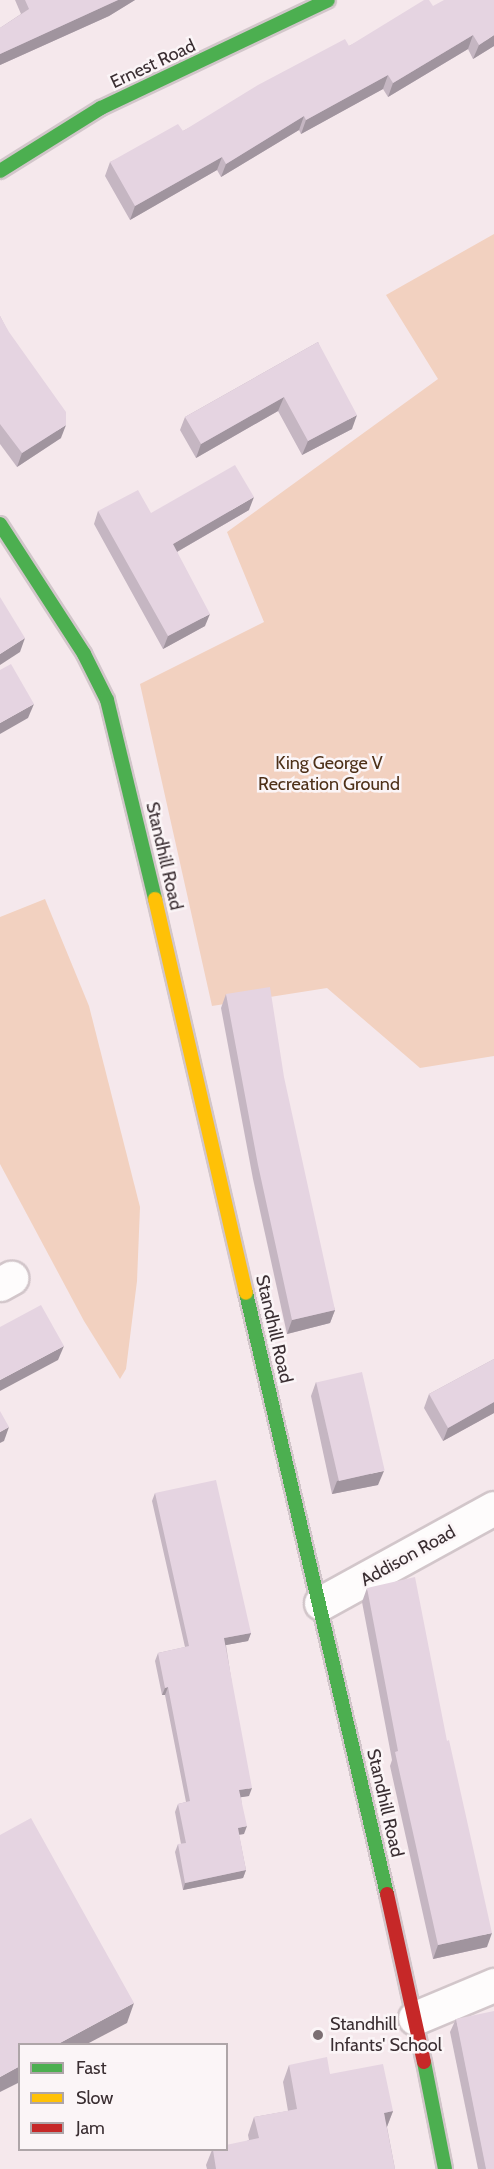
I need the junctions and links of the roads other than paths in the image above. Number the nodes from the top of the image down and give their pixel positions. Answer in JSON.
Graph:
{"nodes":[{"id":1,"x":320,"y":2,"type":"edge"},
{"id":2,"x":0,"y":171,"type":"edge"},
{"id":3,"x":0,"y":524,"type":"edge"},
{"id":4,"x":494,"y":1508,"type":"edge"},
{"id":5,"x":321,"y":1603,"type":"junction"},
{"id":6,"x":494,"y":1985,"type":"edge"},
{"id":7,"x":415,"y":2018,"type":"junction"},
{"id":8,"x":446,"y":2169,"type":"edge"}],
"edges":[{"from":1,"to":2,"type":"street","name":"Ernest Road"},
{"from":3,"to":5,"type":"street","name":"Standhill Road"},
{"from":4,"to":5,"type":"street","name":"Addison Road"},
{"from":5,"to":7,"type":"street","name":"Standhill Road"},
{"from":6,"to":7,"type":"street"},
{"from":7,"to":8,"type":"street","name":"Standhill Road"}]}
